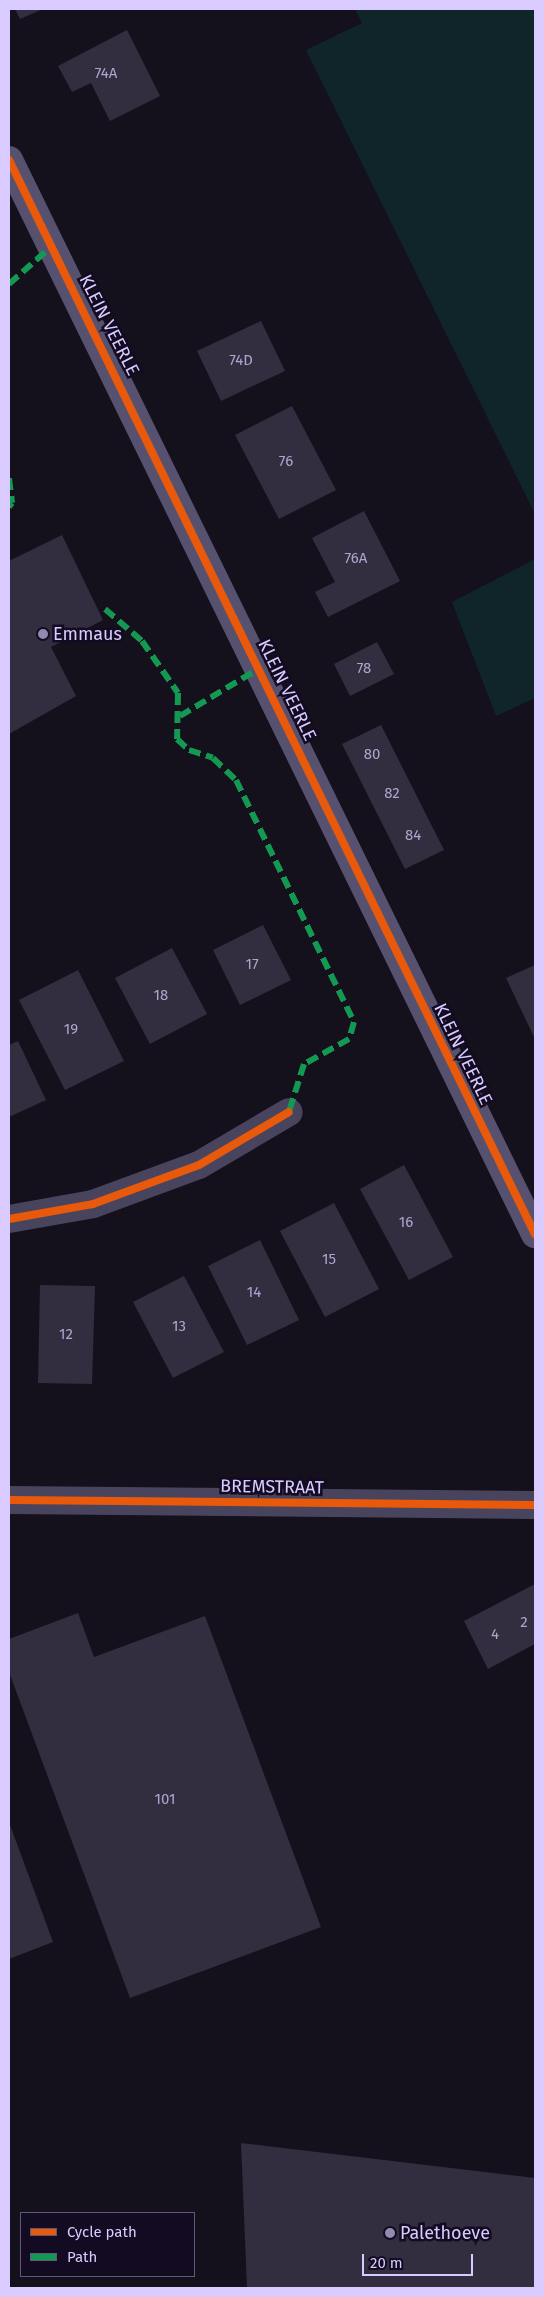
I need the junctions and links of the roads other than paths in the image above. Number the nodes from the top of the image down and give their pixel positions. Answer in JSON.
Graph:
{"nodes":[{"id":1,"x":9,"y":160,"type":"edge"},
{"id":2,"x":289,"y":1112,"type":"dead end"},
{"id":3,"x":9,"y":1219,"type":"edge"},
{"id":4,"x":535,"y":1234,"type":"edge"},
{"id":5,"x":9,"y":1500,"type":"edge"},
{"id":6,"x":535,"y":1504,"type":"edge"}],
"edges":[{"from":1,"to":4,"type":"main road","name":"KLEIN VEERLE"},
{"from":2,"to":3,"type":"street"},
{"from":5,"to":6,"type":"street","name":"BREMSTRAAT"}]}
